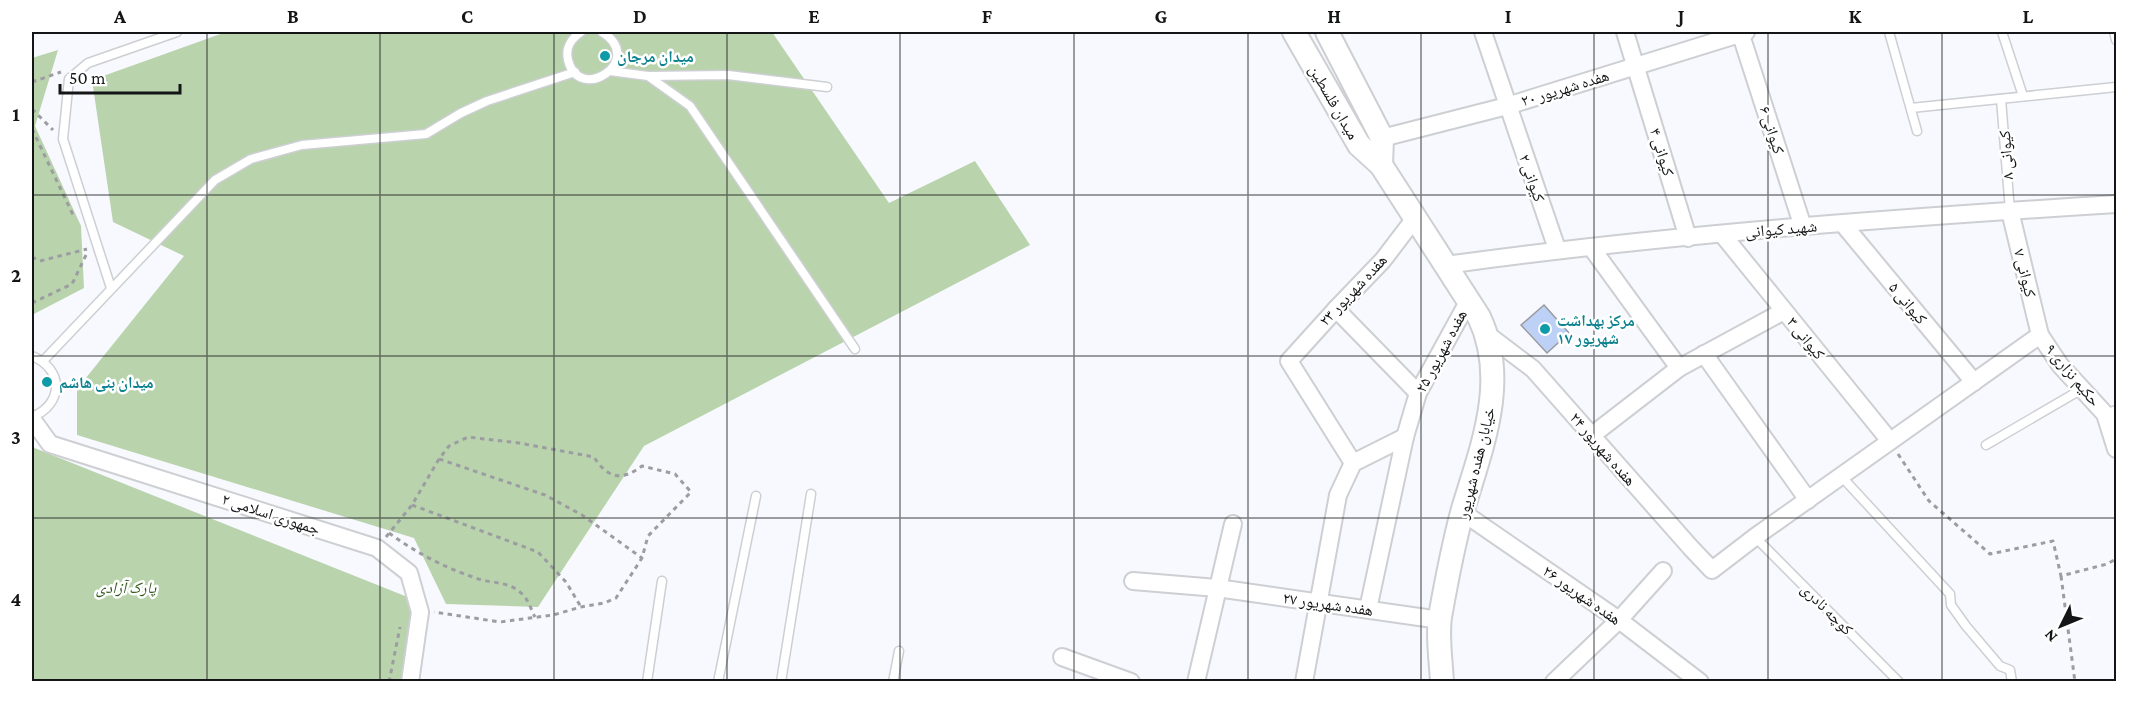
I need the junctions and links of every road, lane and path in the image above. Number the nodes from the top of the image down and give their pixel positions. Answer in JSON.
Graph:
{"nodes":[{"id":1,"x":177,"y":32,"type":"edge"},
{"id":2,"x":602,"y":32,"type":"edge"},
{"id":3,"x":1294,"y":32,"type":"edge"},
{"id":4,"x":1327,"y":32,"type":"edge"},
{"id":5,"x":1482,"y":32,"type":"edge"},
{"id":6,"x":1625,"y":32,"type":"edge"},
{"id":7,"x":1742,"y":32,"type":"edge"},
{"id":8,"x":1889,"y":32,"type":"edge"},
{"id":9,"x":2002,"y":32,"type":"edge"},
{"id":10,"x":2114,"y":32,"type":"edge"},
{"id":11,"x":576,"y":33,"type":"edge"},
{"id":12,"x":2116,"y":40,"type":"edge"},
{"id":13,"x":1636,"y":66,"type":"junction"},
{"id":14,"x":610,"y":71,"type":"junction"},
{"id":15,"x":575,"y":72,"type":"junction"},
{"id":16,"x":648,"y":76,"type":"junction"},
{"id":17,"x":827,"y":87,"type":"dead end"},
{"id":18,"x":2116,"y":87,"type":"edge"},
{"id":19,"x":2023,"y":96,"type":"junction"},
{"id":20,"x":2001,"y":99,"type":"junction"},
{"id":21,"x":1507,"y":106,"type":"junction"},
{"id":22,"x":1911,"y":108,"type":"junction"},
{"id":23,"x":32,"y":109,"type":"edge"},
{"id":24,"x":32,"y":129,"type":"edge"},
{"id":25,"x":1917,"y":131,"type":"dead end"},
{"id":26,"x":1382,"y":138,"type":"junction"},
{"id":27,"x":63,"y":139,"type":"junction"},
{"id":28,"x":1381,"y":165,"type":"junction"},
{"id":29,"x":2116,"y":204,"type":"edge"},
{"id":30,"x":2010,"y":211,"type":"junction"},
{"id":31,"x":1415,"y":218,"type":"junction"},
{"id":32,"x":75,"y":220,"type":"dead end"},
{"id":33,"x":1843,"y":224,"type":"junction"},
{"id":34,"x":1803,"y":227,"type":"junction"},
{"id":35,"x":1722,"y":234,"type":"junction"},
{"id":36,"x":1688,"y":238,"type":"junction"},
{"id":37,"x":84,"y":239,"type":"dead end"},
{"id":38,"x":1591,"y":247,"type":"junction"},
{"id":39,"x":89,"y":249,"type":"junction"},
{"id":40,"x":1557,"y":249,"type":"junction"},
{"id":41,"x":32,"y":258,"type":"edge"},
{"id":42,"x":1446,"y":265,"type":"junction"},
{"id":43,"x":111,"y":288,"type":"junction"},
{"id":44,"x":1469,"y":300,"type":"junction"},
{"id":45,"x":32,"y":303,"type":"edge"},
{"id":46,"x":1336,"y":309,"type":"junction"},
{"id":47,"x":1784,"y":311,"type":"junction"},
{"id":48,"x":1488,"y":335,"type":"junction"},
{"id":49,"x":2040,"y":335,"type":"junction"},
{"id":50,"x":855,"y":349,"type":"dead end"},
{"id":51,"x":1704,"y":354,"type":"junction"},
{"id":52,"x":32,"y":356,"type":"edge"},
{"id":53,"x":43,"y":361,"type":"junction"},
{"id":54,"x":1679,"y":368,"type":"junction"},
{"id":55,"x":1974,"y":382,"type":"junction"},
{"id":56,"x":2082,"y":389,"type":"junction"},
{"id":57,"x":1418,"y":393,"type":"junction"},
{"id":58,"x":2111,"y":412,"type":"edge"},
{"id":59,"x":32,"y":418,"type":"edge"},
{"id":60,"x":1591,"y":436,"type":"junction"},
{"id":61,"x":1405,"y":437,"type":"junction"},
{"id":62,"x":1890,"y":441,"type":"junction"},
{"id":63,"x":1986,"y":445,"type":"dead end"},
{"id":64,"x":2116,"y":449,"type":"edge"},
{"id":65,"x":439,"y":459,"type":"junction"},
{"id":66,"x":1353,"y":463,"type":"junction"},
{"id":67,"x":1841,"y":476,"type":"junction"},
{"id":68,"x":811,"y":494,"type":"dead end"},
{"id":69,"x":756,"y":495,"type":"dead end"},
{"id":70,"x":1808,"y":500,"type":"junction"},
{"id":71,"x":412,"y":505,"type":"junction"},
{"id":72,"x":1462,"y":512,"type":"junction"},
{"id":73,"x":1233,"y":525,"type":"dead end"},
{"id":74,"x":389,"y":533,"type":"junction"},
{"id":75,"x":1755,"y":537,"type":"junction"},
{"id":76,"x":377,"y":548,"type":"junction"},
{"id":77,"x":642,"y":558,"type":"junction"},
{"id":78,"x":2116,"y":560,"type":"edge"},
{"id":79,"x":1663,"y":571,"type":"dead end"},
{"id":80,"x":2061,"y":576,"type":"junction"},
{"id":81,"x":1133,"y":581,"type":"dead end"},
{"id":82,"x":662,"y":582,"type":"dead end"},
{"id":83,"x":1217,"y":588,"type":"junction"},
{"id":84,"x":1319,"y":602,"type":"junction"},
{"id":85,"x":581,"y":607,"type":"junction"},
{"id":86,"x":1368,"y":609,"type":"junction"},
{"id":87,"x":420,"y":612,"type":"junction"},
{"id":88,"x":536,"y":617,"type":"junction"},
{"id":89,"x":1440,"y":620,"type":"junction"},
{"id":90,"x":1619,"y":620,"type":"junction"},
{"id":91,"x":899,"y":651,"type":"dead end"},
{"id":92,"x":1062,"y":657,"type":"dead end"},
{"id":93,"x":410,"y":681,"type":"edge"},
{"id":94,"x":647,"y":681,"type":"edge"},
{"id":95,"x":718,"y":681,"type":"edge"},
{"id":96,"x":781,"y":681,"type":"edge"},
{"id":97,"x":893,"y":681,"type":"edge"},
{"id":98,"x":1131,"y":681,"type":"edge"},
{"id":99,"x":1196,"y":681,"type":"edge"},
{"id":100,"x":1304,"y":681,"type":"edge"},
{"id":101,"x":1442,"y":681,"type":"edge"},
{"id":102,"x":1554,"y":681,"type":"edge"},
{"id":103,"x":1700,"y":681,"type":"edge"},
{"id":104,"x":1899,"y":681,"type":"edge"},
{"id":105,"x":2012,"y":681,"type":"edge"},
{"id":106,"x":2075,"y":681,"type":"edge"}],
"edges":[{"from":1,"to":27,"type":"lane"},
{"from":2,"to":14,"type":"lane"},
{"from":3,"to":28,"type":"street","name":"میدان فلسطین"},
{"from":4,"to":26,"type":"street","name":"میدان فلسطین"},
{"from":5,"to":21,"type":"street","name":"کیوانی ۲"},
{"from":6,"to":13,"type":"street","name":"کیوانی ۴"},
{"from":7,"to":13,"type":"street","name":"هفده شهریور ۲۰"},
{"from":7,"to":34,"type":"street","name":"کیوانی ۶"},
{"from":8,"to":22,"type":"lane"},
{"from":9,"to":19,"type":"lane"},
{"from":10,"to":12,"type":"lane"},
{"from":11,"to":15,"type":"lane"},
{"from":13,"to":21,"type":"street","name":"هفده شهریور ۲۰"},
{"from":13,"to":36,"type":"street","name":"کیوانی ۴"},
{"from":14,"to":15,"type":"lane"},
{"from":14,"to":16,"type":"lane"},
{"from":15,"to":43,"type":"lane"},
{"from":16,"to":17,"type":"lane"},
{"from":16,"to":50,"type":"lane"},
{"from":18,"to":19,"type":"lane"},
{"from":19,"to":20,"type":"lane"},
{"from":20,"to":22,"type":"lane"},
{"from":20,"to":30,"type":"lane","name":"کیوانی ۸"},
{"from":21,"to":26,"type":"street","name":"هفده شهریور ۲۰"},
{"from":21,"to":40,"type":"street","name":"کیوانی ۲"},
{"from":22,"to":25,"type":"lane"},
{"from":23,"to":27,"type":"path"},
{"from":24,"to":32,"type":"path"},
{"from":26,"to":28,"type":"street","name":"میدان فلسطین"},
{"from":27,"to":43,"type":"lane"},
{"from":28,"to":31,"type":"street","name":"خیابان هفده شهریور"},
{"from":29,"to":30,"type":"street","name":"شهید کیوانی"},
{"from":30,"to":33,"type":"street","name":"شهید کیوانی"},
{"from":30,"to":49,"type":"street","name":"کیوانی ۷"},
{"from":31,"to":42,"type":"street","name":"خیابان هفده شهریور"},
{"from":31,"to":46,"type":"street","name":"هفده شهریور ۲۳"},
{"from":33,"to":34,"type":"street","name":"شهید کیوانی"},
{"from":33,"to":55,"type":"street","name":"کیوانی ۵"},
{"from":34,"to":35,"type":"street","name":"شهید کیوانی"},
{"from":35,"to":36,"type":"street","name":"شهید کیوانی"},
{"from":35,"to":47,"type":"street","name":"کیوانی ۳"},
{"from":36,"to":38,"type":"street","name":"شهید کیوانی"},
{"from":37,"to":39,"type":"path"},
{"from":38,"to":40,"type":"street","name":"شهید کیوانی"},
{"from":38,"to":54,"type":"street"},
{"from":39,"to":41,"type":"path"},
{"from":39,"to":45,"type":"path"},
{"from":40,"to":42,"type":"street","name":"شهید کیوانی"},
{"from":42,"to":44,"type":"street","name":"خیابان هفده شهریور"},
{"from":43,"to":53,"type":"lane"},
{"from":44,"to":48,"type":"street","name":"خیابان هفده شهریور"},
{"from":44,"to":57,"type":"street","name":"هفده شهریور ۲۵"},
{"from":46,"to":57,"type":"street"},
{"from":46,"to":66,"type":"street","name":"هفده شهریور ۲۳"},
{"from":47,"to":51,"type":"street"},
{"from":47,"to":62,"type":"street","name":"کیوانی ۳"},
{"from":48,"to":60,"type":"street","name":"هفده شهریور ۲۴"},
{"from":48,"to":72,"type":"street","name":"خیابان هفده شهریور"},
{"from":49,"to":55,"type":"street"},
{"from":49,"to":56,"type":"street","name":"حکیم نزاری ۹"},
{"from":51,"to":54,"type":"street"},
{"from":51,"to":70,"type":"street"},
{"from":52,"to":53,"type":"lane"},
{"from":53,"to":59,"type":"lane"},
{"from":54,"to":60,"type":"street"},
{"from":55,"to":62,"type":"street"},
{"from":56,"to":58,"type":"street","name":"حکیم نزاری ۹"},
{"from":56,"to":63,"type":"lane"},
{"from":57,"to":61,"type":"street","name":"هفده شهریور ۲۵"},
{"from":58,"to":64,"type":"street","name":"حکیم نزاری ۹"},
{"from":59,"to":76,"type":"street","name":"جمهوری اسلامی ۲"},
{"from":60,"to":75,"type":"street","name":"هفده شهریور ۲۴"},
{"from":61,"to":66,"type":"street"},
{"from":61,"to":86,"type":"street","name":"هفده شهریور ۲۵"},
{"from":62,"to":67,"type":"street"},
{"from":62,"to":80,"type":"path"},
{"from":65,"to":71,"type":"path"},
{"from":65,"to":77,"type":"path"},
{"from":65,"to":77,"type":"path"},
{"from":66,"to":84,"type":"street"},
{"from":67,"to":70,"type":"street"},
{"from":67,"to":105,"type":"lane"},
{"from":68,"to":96,"type":"lane"},
{"from":69,"to":95,"type":"lane"},
{"from":70,"to":75,"type":"street"},
{"from":71,"to":74,"type":"path"},
{"from":71,"to":85,"type":"path"},
{"from":72,"to":89,"type":"street","name":"خیابان هفده شهریور"},
{"from":72,"to":90,"type":"street","name":"هفده شهریور ۲۶"},
{"from":73,"to":83,"type":"street"},
{"from":74,"to":76,"type":"path"},
{"from":74,"to":88,"type":"path"},
{"from":75,"to":104,"type":"lane","name":"کوچه نادری"},
{"from":76,"to":87,"type":"street","name":"جمهوری اسلامی ۲"},
{"from":77,"to":85,"type":"path"},
{"from":78,"to":80,"type":"path"},
{"from":79,"to":90,"type":"street"},
{"from":80,"to":106,"type":"path"},
{"from":81,"to":83,"type":"street","name":"هفده شهریور ۲۷"},
{"from":82,"to":94,"type":"lane"},
{"from":83,"to":84,"type":"street","name":"هفده شهریور ۲۷"},
{"from":83,"to":99,"type":"street"},
{"from":84,"to":86,"type":"street","name":"هفده شهریور ۲۷"},
{"from":84,"to":100,"type":"street"},
{"from":85,"to":88,"type":"path"},
{"from":86,"to":89,"type":"street","name":"هفده شهریور ۲۷"},
{"from":87,"to":88,"type":"path"},
{"from":87,"to":93,"type":"street","name":"جمهوری اسلامی ۲"},
{"from":89,"to":101,"type":"street","name":"خیابان هفده شهریور"},
{"from":90,"to":102,"type":"street"},
{"from":90,"to":103,"type":"street","name":"هفده شهریور ۲۶"},
{"from":91,"to":97,"type":"lane"},
{"from":92,"to":98,"type":"street"}]}
